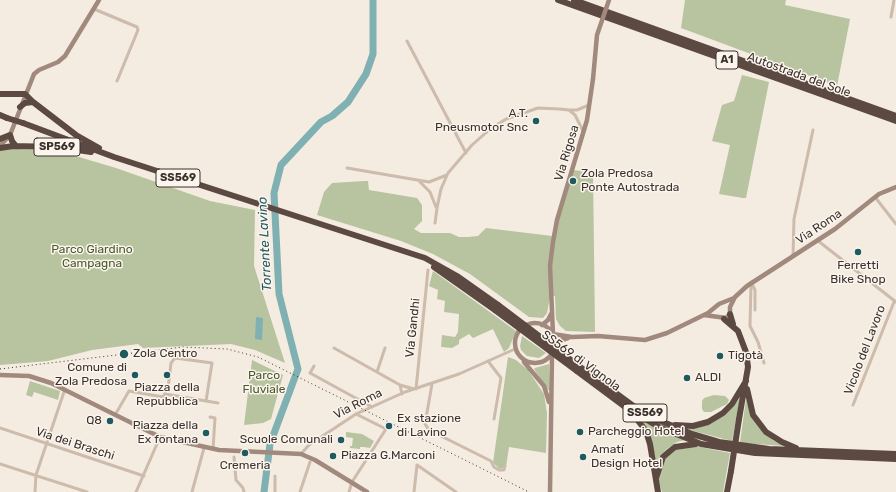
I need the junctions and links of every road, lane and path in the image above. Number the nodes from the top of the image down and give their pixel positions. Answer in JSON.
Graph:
{"nodes":[{"id":1,"x":99,"y":0,"type":"edge"},
{"id":2,"x":558,"y":0,"type":"edge"},
{"id":3,"x":574,"y":0,"type":"edge"},
{"id":4,"x":609,"y":0,"type":"edge"},
{"id":5,"x":894,"y":0,"type":"edge"},
{"id":6,"x":94,"y":9,"type":"junction"},
{"id":7,"x":894,"y":11,"type":"edge"},
{"id":8,"x":891,"y":17,"type":"dead end"},
{"id":9,"x":406,"y":41,"type":"dead end"},
{"id":10,"x":117,"y":81,"type":"dead end"},
{"id":11,"x":0,"y":94,"type":"edge"},
{"id":12,"x":25,"y":94,"type":"junction"},
{"id":13,"x":14,"y":95,"type":"junction"},
{"id":14,"x":33,"y":102,"type":"junction"},
{"id":15,"x":591,"y":104,"type":"junction"},
{"id":16,"x":20,"y":107,"type":"junction"},
{"id":17,"x":569,"y":110,"type":"junction"},
{"id":18,"x":0,"y":115,"type":"edge"},
{"id":19,"x":896,"y":116,"type":"edge"},
{"id":20,"x":896,"y":121,"type":"edge"},
{"id":21,"x":813,"y":130,"type":"dead end"},
{"id":22,"x":584,"y":133,"type":"junction"},
{"id":23,"x":10,"y":135,"type":"junction"},
{"id":24,"x":0,"y":139,"type":"edge"},
{"id":25,"x":16,"y":146,"type":"junction"},
{"id":26,"x":0,"y":147,"type":"edge"},
{"id":27,"x":466,"y":153,"type":"junction"},
{"id":28,"x":114,"y":157,"type":"junction"},
{"id":29,"x":346,"y":168,"type":"dead end"},
{"id":30,"x":448,"y":173,"type":"junction"},
{"id":31,"x":418,"y":181,"type":"junction"},
{"id":32,"x":896,"y":187,"type":"edge"},
{"id":33,"x":875,"y":197,"type":"junction"},
{"id":34,"x":437,"y":208,"type":"junction"},
{"id":35,"x":436,"y":223,"type":"dead end"},
{"id":36,"x":896,"y":224,"type":"edge"},
{"id":37,"x":817,"y":240,"type":"junction"},
{"id":38,"x":793,"y":256,"type":"junction"},
{"id":39,"x":428,"y":270,"type":"dead end"},
{"id":40,"x":752,"y":282,"type":"junction"},
{"id":41,"x":735,"y":297,"type":"junction"},
{"id":42,"x":895,"y":302,"type":"edge"},
{"id":43,"x":724,"y":303,"type":"junction"},
{"id":44,"x":716,"y":307,"type":"junction"},
{"id":45,"x":730,"y":307,"type":"junction"},
{"id":46,"x":755,"y":310,"type":"dead end"},
{"id":47,"x":552,"y":312,"type":"junction"},
{"id":48,"x":730,"y":314,"type":"junction"},
{"id":49,"x":704,"y":315,"type":"junction"},
{"id":50,"x":717,"y":316,"type":"junction"},
{"id":51,"x":724,"y":319,"type":"junction"},
{"id":52,"x":542,"y":325,"type":"junction"},
{"id":53,"x":735,"y":328,"type":"junction"},
{"id":54,"x":553,"y":334,"type":"junction"},
{"id":55,"x":572,"y":337,"type":"junction"},
{"id":56,"x":555,"y":345,"type":"junction"},
{"id":57,"x":334,"y":348,"type":"dead end"},
{"id":58,"x":385,"y":348,"type":"dead end"},
{"id":59,"x":515,"y":349,"type":"junction"},
{"id":60,"x":552,"y":354,"type":"junction"},
{"id":61,"x":522,"y":359,"type":"junction"},
{"id":62,"x":488,"y":361,"type":"junction"},
{"id":63,"x":764,"y":363,"type":"dead end"},
{"id":64,"x":314,"y":366,"type":"dead end"},
{"id":65,"x":579,"y":369,"type":"junction"},
{"id":66,"x":377,"y":372,"type":"junction"},
{"id":67,"x":0,"y":375,"type":"edge"},
{"id":68,"x":746,"y":381,"type":"junction"},
{"id":69,"x":432,"y":384,"type":"junction"},
{"id":70,"x":400,"y":385,"type":"junction"},
{"id":71,"x":65,"y":389,"type":"junction"},
{"id":72,"x":415,"y":389,"type":"junction"},
{"id":73,"x":165,"y":394,"type":"junction"},
{"id":74,"x":402,"y":394,"type":"junction"},
{"id":75,"x":206,"y":401,"type":"junction"},
{"id":76,"x":218,"y":402,"type":"dead end"},
{"id":77,"x":853,"y":405,"type":"dead end"},
{"id":78,"x":372,"y":407,"type":"junction"},
{"id":79,"x":628,"y":409,"type":"junction"},
{"id":80,"x":364,"y":411,"type":"junction"},
{"id":81,"x":356,"y":414,"type":"junction"},
{"id":82,"x":552,"y":414,"type":"junction"},
{"id":83,"x":115,"y":415,"type":"junction"},
{"id":84,"x":210,"y":418,"type":"dead end"},
{"id":85,"x":366,"y":418,"type":"junction"},
{"id":86,"x":656,"y":419,"type":"junction"},
{"id":87,"x":494,"y":420,"type":"dead end"},
{"id":88,"x":0,"y":428,"type":"edge"},
{"id":89,"x":160,"y":437,"type":"junction"},
{"id":90,"x":46,"y":444,"type":"junction"},
{"id":91,"x":700,"y":444,"type":"junction"},
{"id":92,"x":204,"y":448,"type":"junction"},
{"id":93,"x":213,"y":449,"type":"junction"},
{"id":94,"x":804,"y":450,"type":"junction"},
{"id":95,"x":301,"y":454,"type":"junction"},
{"id":96,"x":896,"y":454,"type":"edge"},
{"id":97,"x":234,"y":457,"type":"dead end"},
{"id":98,"x":896,"y":459,"type":"edge"},
{"id":99,"x":310,"y":462,"type":"dead end"},
{"id":100,"x":0,"y":464,"type":"edge"},
{"id":101,"x":505,"y":466,"type":"dead end"},
{"id":102,"x":36,"y":475,"type":"junction"},
{"id":103,"x":144,"y":476,"type":"junction"},
{"id":104,"x":275,"y":476,"type":"dead end"},
{"id":105,"x":352,"y":482,"type":"junction"},
{"id":106,"x":656,"y":482,"type":"junction"},
{"id":107,"x":35,"y":492,"type":"edge"},
{"id":108,"x":87,"y":492,"type":"edge"},
{"id":109,"x":136,"y":492,"type":"edge"},
{"id":110,"x":192,"y":492,"type":"edge"},
{"id":111,"x":244,"y":492,"type":"edge"},
{"id":112,"x":275,"y":492,"type":"edge"},
{"id":113,"x":300,"y":492,"type":"edge"},
{"id":114,"x":349,"y":492,"type":"edge"},
{"id":115,"x":367,"y":492,"type":"edge"},
{"id":116,"x":414,"y":492,"type":"edge"},
{"id":117,"x":456,"y":492,"type":"edge"},
{"id":118,"x":550,"y":492,"type":"edge"},
{"id":119,"x":658,"y":492,"type":"edge"},
{"id":120,"x":727,"y":492,"type":"edge"}],
"edges":[{"from":1,"to":6,"type":"main road"},
{"from":2,"to":20,"type":"highway","name":"Autostrada del Sole","number":"A1"},
{"from":3,"to":19,"type":"highway","name":"Autostrada del Sole","number":"A1"},
{"from":4,"to":15,"type":"main road","name":"Via Rigosa","bridge":true},
{"from":5,"to":7,"type":"street"},
{"from":6,"to":10,"type":"street"},
{"from":6,"to":12,"type":"main road"},
{"from":7,"to":8,"type":"street"},
{"from":9,"to":27,"type":"street"},
{"from":11,"to":13,"type":"highway"},
{"from":12,"to":13,"type":"highway"},
{"from":12,"to":14,"type":"highway","number":"SP569"},
{"from":12,"to":16,"type":"main road"},
{"from":13,"to":16,"type":"highway"},
{"from":14,"to":16,"type":"highway"},
{"from":14,"to":28,"type":"highway","number":"SP569"},
{"from":15,"to":17,"type":"street"},
{"from":15,"to":22,"type":"main road","name":"Via Rigosa"},
{"from":16,"to":23,"type":"main road"},
{"from":17,"to":22,"type":"street"},
{"from":17,"to":27,"type":"street"},
{"from":18,"to":28,"type":"highway","name":"SS569 di Vignola","number":"SS569","bridge":true},
{"from":21,"to":38,"type":"street"},
{"from":22,"to":47,"type":"main road","name":"Via Rigosa"},
{"from":23,"to":24,"type":"highway"},
{"from":23,"to":25,"type":"highway","number":"SP569"},
{"from":23,"to":26,"type":"main road"},
{"from":25,"to":26,"type":"highway","number":"SP569"},
{"from":25,"to":28,"type":"highway","number":"SP569"},
{"from":27,"to":30,"type":"street"},
{"from":28,"to":65,"type":"highway","name":"SS569 di Vignola","number":"SS569","bridge":true},
{"from":29,"to":31,"type":"street"},
{"from":30,"to":31,"type":"street"},
{"from":30,"to":34,"type":"street"},
{"from":31,"to":34,"type":"street"},
{"from":32,"to":33,"type":"main road","name":"Via Roma"},
{"from":33,"to":36,"type":"street"},
{"from":33,"to":37,"type":"main road","name":"Via Roma"},
{"from":34,"to":35,"type":"street"},
{"from":37,"to":38,"type":"main road","name":"Via Roma"},
{"from":37,"to":42,"type":"street"},
{"from":38,"to":40,"type":"main road","name":"Via Roma"},
{"from":39,"to":72,"type":"street","name":"Via Gandhi"},
{"from":40,"to":41,"type":"main road","name":"Via Roma"},
{"from":40,"to":46,"type":"street"},
{"from":40,"to":63,"type":"street"},
{"from":41,"to":43,"type":"main road","name":"Via Roma"},
{"from":41,"to":45,"type":"main road","name":"Via Roma"},
{"from":42,"to":77,"type":"street","name":"Vicolo del Lavoro"},
{"from":43,"to":44,"type":"main road","name":"Via Roma"},
{"from":43,"to":45,"type":"main road"},
{"from":44,"to":49,"type":"main road","name":"Via Roma"},
{"from":44,"to":50,"type":"main road"},
{"from":45,"to":48,"type":"main road","name":"Via Roma"},
{"from":47,"to":52,"type":"main road"},
{"from":47,"to":54,"type":"main road","name":"Via Rigosa"},
{"from":48,"to":51,"type":"main road"},
{"from":48,"to":53,"type":"highway"},
{"from":49,"to":50,"type":"main road"},
{"from":49,"to":55,"type":"main road","name":"Via Roma"},
{"from":50,"to":51,"type":"main road"},
{"from":51,"to":53,"type":"highway"},
{"from":52,"to":54,"type":"main road"},
{"from":52,"to":59,"type":"main road"},
{"from":53,"to":68,"type":"highway"},
{"from":54,"to":55,"type":"main road","name":"Via Roma"},
{"from":54,"to":56,"type":"main road"},
{"from":55,"to":56,"type":"main road","name":"Via Roma"},
{"from":56,"to":60,"type":"main road"},
{"from":57,"to":66,"type":"street"},
{"from":58,"to":66,"type":"street"},
{"from":59,"to":61,"type":"main road"},
{"from":59,"to":62,"type":"street","name":"Via Roma"},
{"from":60,"to":61,"type":"main road"},
{"from":60,"to":82,"type":"main road"},
{"from":61,"to":82,"type":"main road"},
{"from":62,"to":69,"type":"street","name":"Via Roma"},
{"from":62,"to":87,"type":"street"},
{"from":64,"to":78,"type":"street"},
{"from":65,"to":79,"type":"highway","name":"SS569 di Vignola","number":"SS569"},
{"from":65,"to":86,"type":"highway","name":"SS569 di Vignola","number":"SS569"},
{"from":66,"to":70,"type":"street"},
{"from":67,"to":71,"type":"main road"},
{"from":68,"to":86,"type":"highway"},
{"from":68,"to":94,"type":"highway"},
{"from":68,"to":120,"type":"highway","bridge":true},
{"from":69,"to":72,"type":"street","name":"Via Roma"},
{"from":69,"to":101,"type":"street"},
{"from":70,"to":72,"type":"street"},
{"from":70,"to":74,"type":"street"},
{"from":71,"to":83,"type":"main road"},
{"from":71,"to":90,"type":"street"},
{"from":72,"to":74,"type":"street","name":"Via Roma"},
{"from":73,"to":75,"type":"street"},
{"from":73,"to":75,"type":"street"},
{"from":73,"to":83,"type":"street"},
{"from":74,"to":78,"type":"street","name":"Via Roma"},
{"from":75,"to":76,"type":"street"},
{"from":78,"to":80,"type":"street","name":"Via Roma"},
{"from":79,"to":91,"type":"highway","name":"SS569 di Vignola","number":"SS569"},
{"from":79,"to":106,"type":"highway"},
{"from":80,"to":81,"type":"street","name":"Via Roma"},
{"from":80,"to":85,"type":"street"},
{"from":81,"to":85,"type":"street"},
{"from":81,"to":95,"type":"street","name":"Via Roma"},
{"from":82,"to":118,"type":"main road"},
{"from":83,"to":89,"type":"main road"},
{"from":84,"to":93,"type":"street"},
{"from":85,"to":105,"type":"street"},
{"from":86,"to":94,"type":"highway","name":"SS569 di Vignola","number":"SS569"},
{"from":88,"to":90,"type":"street","name":"Via dei Braschi"},
{"from":89,"to":92,"type":"main road"},
{"from":89,"to":103,"type":"street"},
{"from":90,"to":102,"type":"street"},
{"from":90,"to":103,"type":"street","name":"Via dei Braschi"},
{"from":91,"to":98,"type":"highway","name":"SS569 di Vignola","number":"SS569"},
{"from":91,"to":106,"type":"highway"},
{"from":92,"to":93,"type":"main road"},
{"from":92,"to":110,"type":"street"},
{"from":93,"to":95,"type":"main road"},
{"from":94,"to":96,"type":"highway","name":"SS569 di Vignola","number":"SS569"},
{"from":95,"to":105,"type":"main road"},
{"from":97,"to":111,"type":"street"},
{"from":99,"to":113,"type":"street"},
{"from":100,"to":102,"type":"street"},
{"from":102,"to":107,"type":"street"},
{"from":102,"to":108,"type":"street"},
{"from":103,"to":109,"type":"street"},
{"from":104,"to":112,"type":"street"},
{"from":105,"to":114,"type":"street"},
{"from":105,"to":115,"type":"main road"},
{"from":106,"to":119,"type":"highway"},
{"from":116,"to":117,"type":"street"}]}
